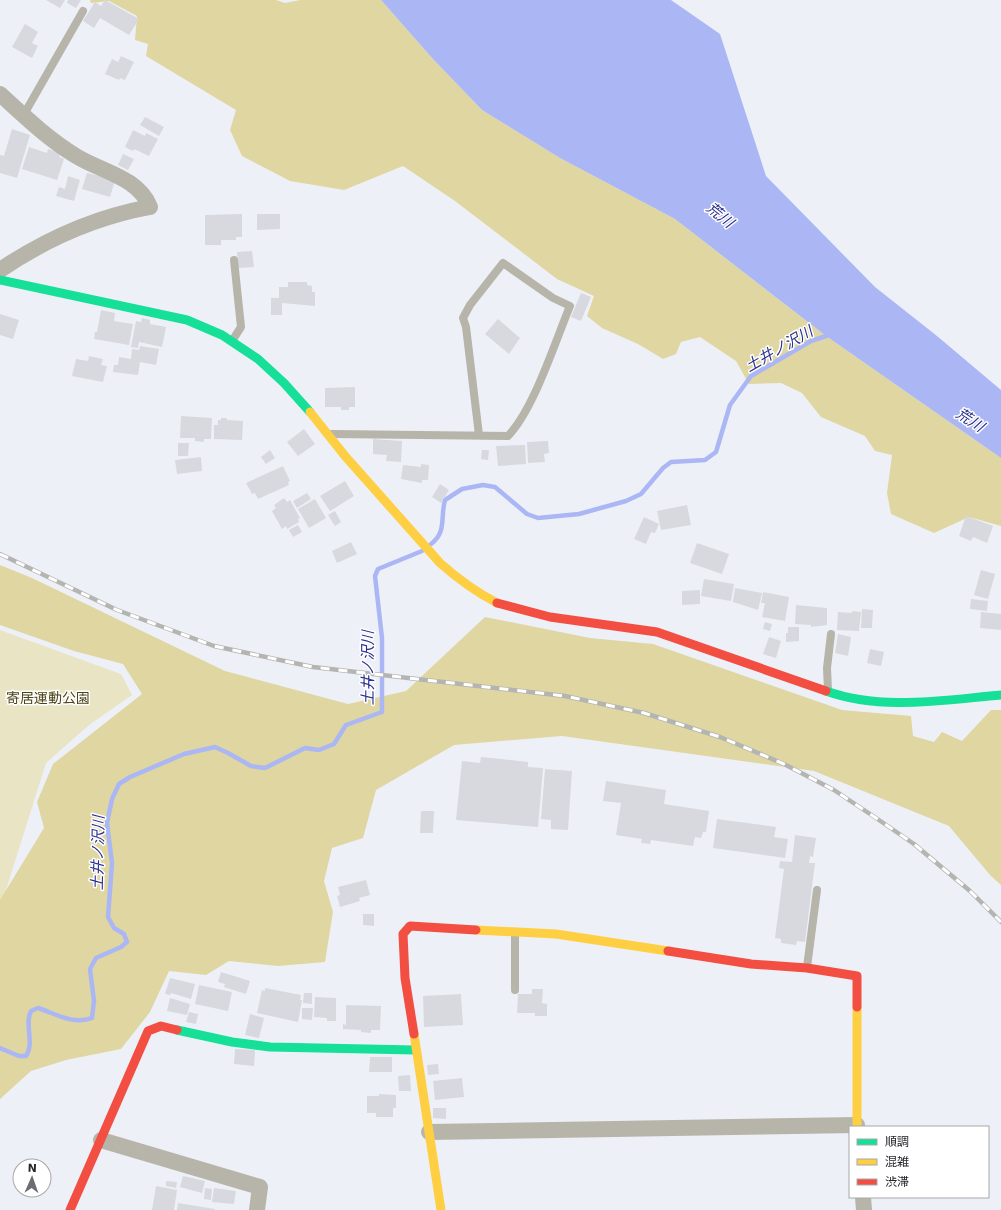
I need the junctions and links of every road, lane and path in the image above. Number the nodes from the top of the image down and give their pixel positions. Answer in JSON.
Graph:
{"nodes":[{"id":1,"x":83,"y":11,"type":"dead end"},
{"id":2,"x":0,"y":94,"type":"edge"},
{"id":3,"x":24,"y":116,"type":"junction"},
{"id":4,"x":234,"y":260,"type":"dead end"},
{"id":5,"x":0,"y":270,"type":"edge"},
{"id":6,"x":0,"y":280,"type":"edge"},
{"id":7,"x":232,"y":342,"type":"junction"},
{"id":8,"x":329,"y":434,"type":"junction"},
{"id":9,"x":479,"y":435,"type":"junction"},
{"id":10,"x":831,"y":634,"type":"dead end"},
{"id":11,"x":828,"y":693,"type":"junction"},
{"id":12,"x":1001,"y":695,"type":"edge"},
{"id":13,"x":817,"y":890,"type":"dead end"},
{"id":14,"x":515,"y":931,"type":"junction"},
{"id":15,"x":807,"y":968,"type":"junction"},
{"id":16,"x":515,"y":990,"type":"dead end"},
{"id":17,"x":415,"y":1050,"type":"junction"},
{"id":18,"x":849,"y":1126,"type":"edge"},
{"id":19,"x":857,"y":1126,"type":"edge"},
{"id":20,"x":429,"y":1132,"type":"junction"},
{"id":21,"x":101,"y":1140,"type":"junction"},
{"id":22,"x":864,"y":1198,"type":"edge"},
{"id":23,"x":70,"y":1210,"type":"edge"},
{"id":24,"x":257,"y":1210,"type":"edge"},
{"id":25,"x":441,"y":1210,"type":"edge"},
{"id":26,"x":864,"y":1210,"type":"edge"}],
"edges":[{"from":1,"to":3,"type":"lane"},
{"from":2,"to":3,"type":"street"},
{"from":3,"to":5,"type":"street"},
{"from":4,"to":7,"type":"lane"},
{"from":6,"to":7,"type":"street"},
{"from":7,"to":8,"type":"street"},
{"from":8,"to":9,"type":"lane"},
{"from":8,"to":11,"type":"street"},
{"from":9,"to":9,"type":"lane"},
{"from":10,"to":11,"type":"lane"},
{"from":11,"to":12,"type":"street"},
{"from":13,"to":15,"type":"lane"},
{"from":14,"to":15,"type":"street"},
{"from":14,"to":16,"type":"lane"},
{"from":14,"to":17,"type":"street"},
{"from":15,"to":19,"type":"street"},
{"from":17,"to":20,"type":"street"},
{"from":17,"to":21,"type":"street"},
{"from":18,"to":20,"type":"street"},
{"from":20,"to":25,"type":"street"},
{"from":21,"to":23,"type":"street"},
{"from":21,"to":24,"type":"street"},
{"from":22,"to":26,"type":"street"}]}
